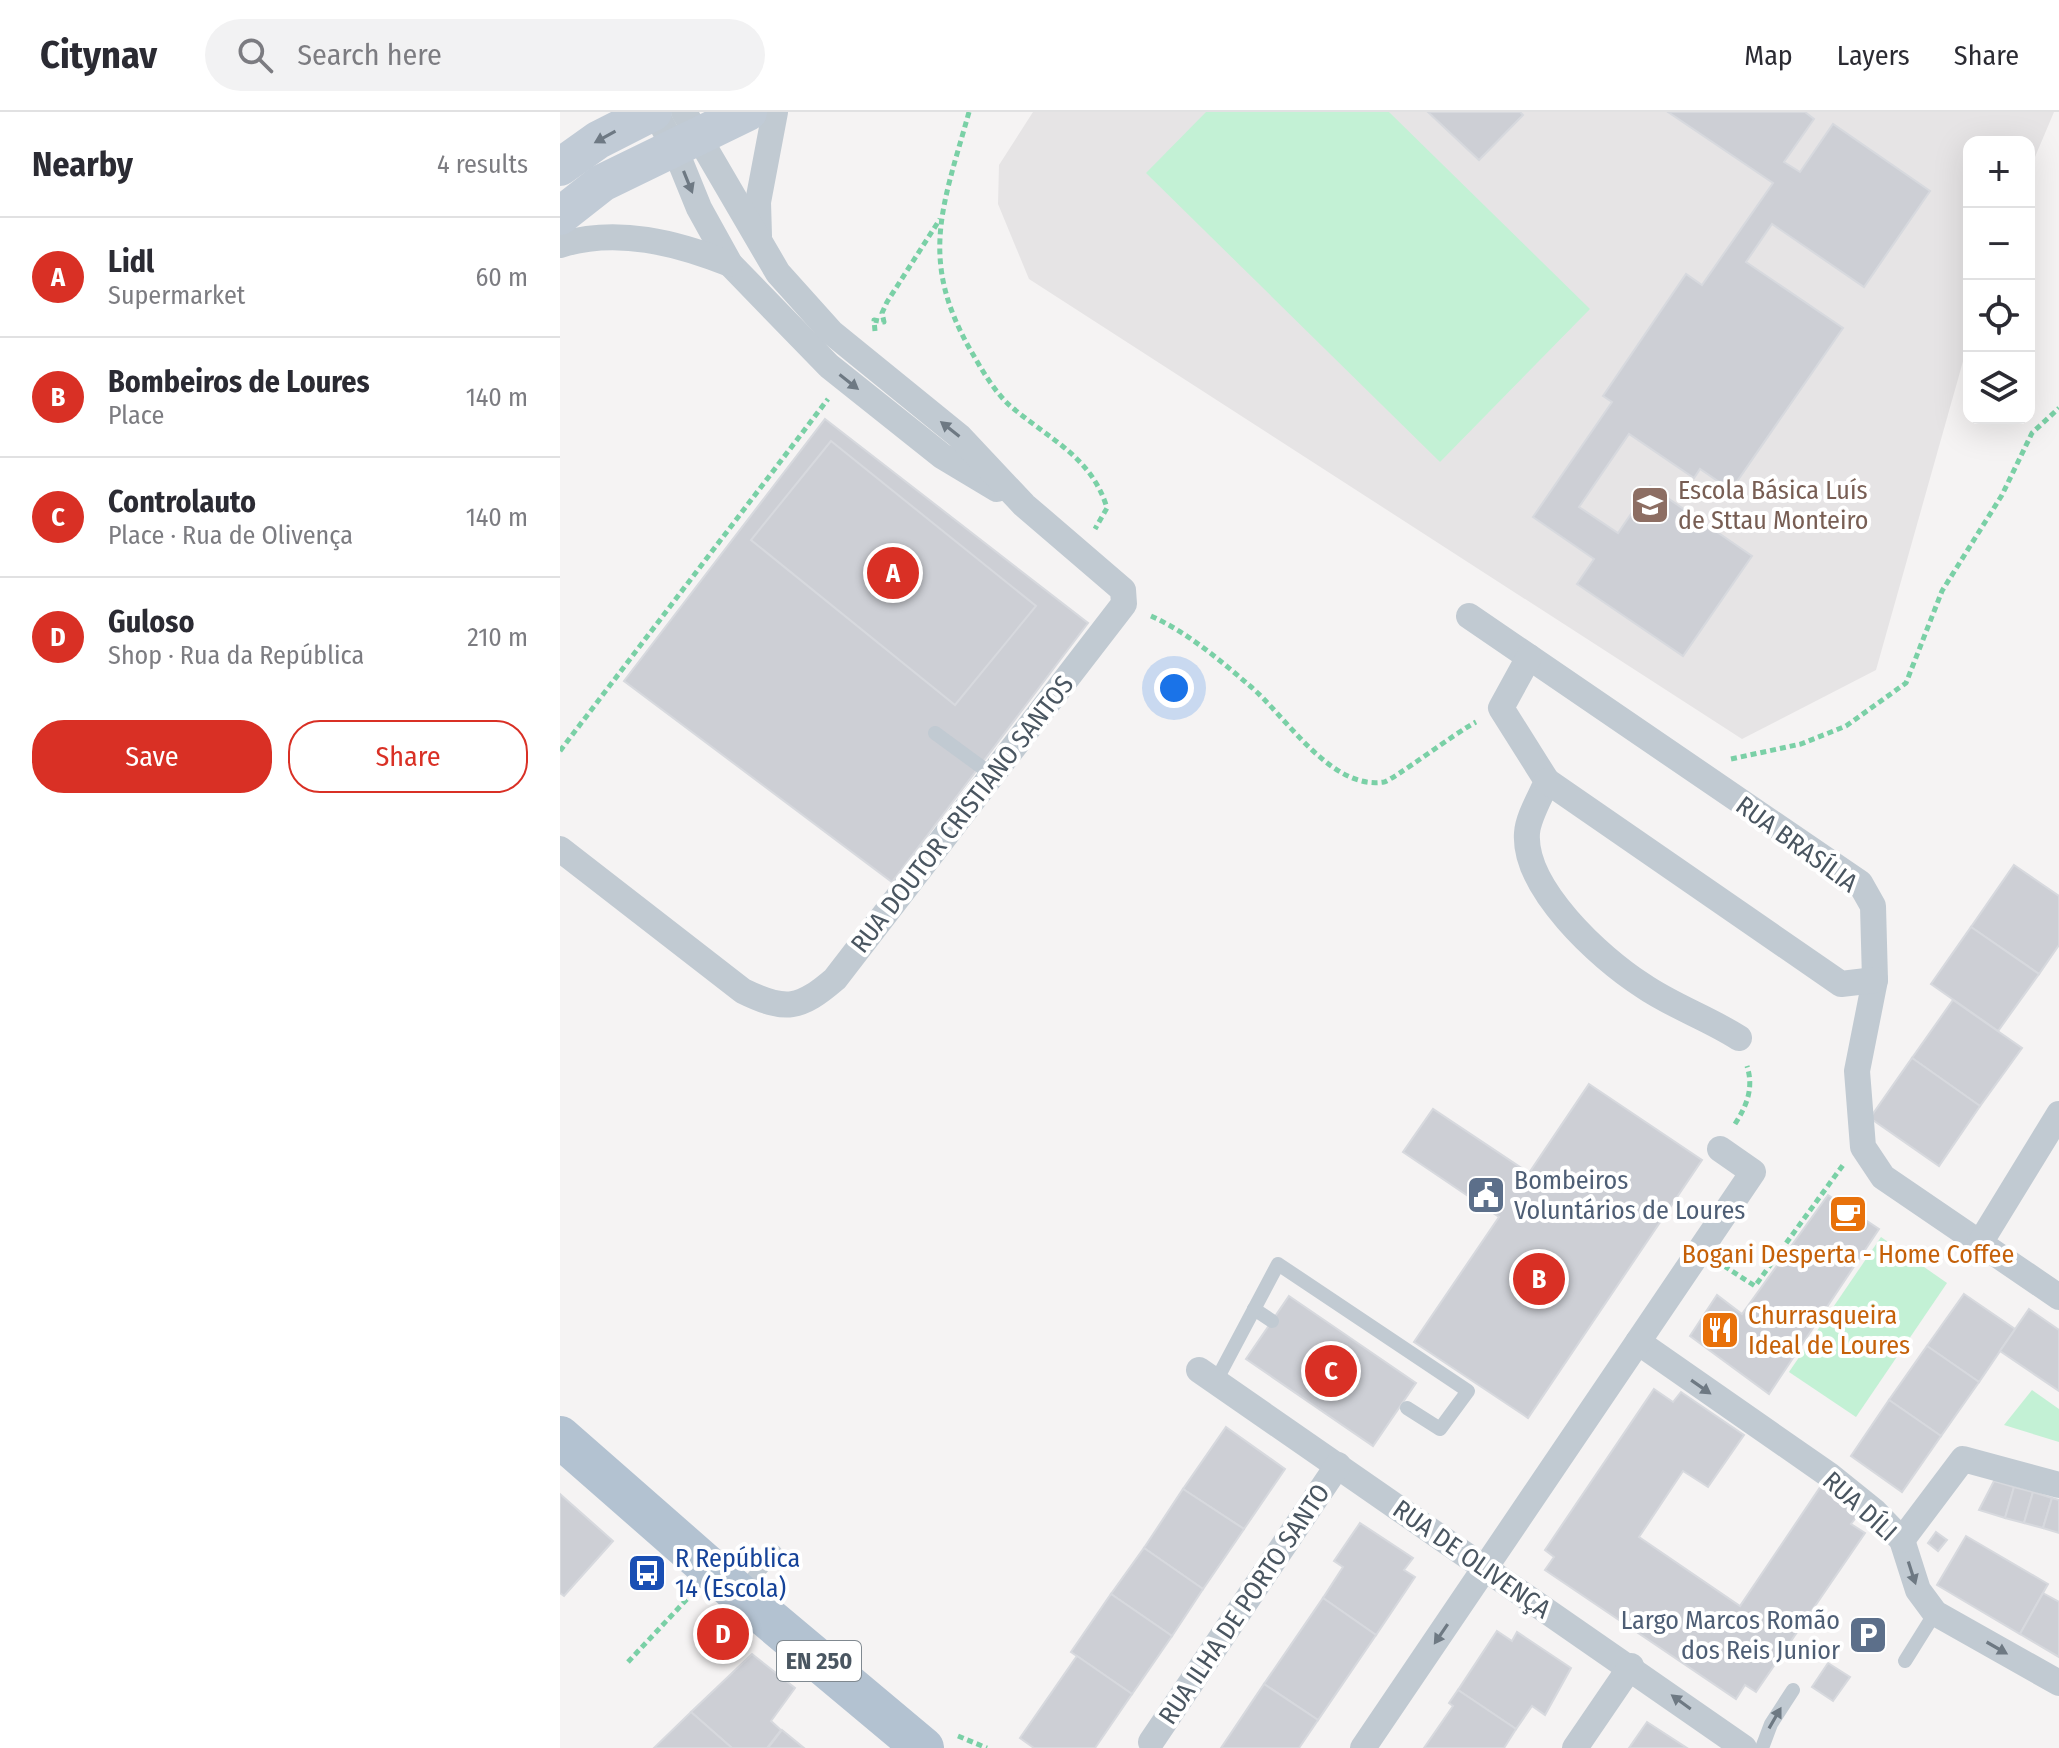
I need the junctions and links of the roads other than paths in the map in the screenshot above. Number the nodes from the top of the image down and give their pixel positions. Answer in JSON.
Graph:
{"nodes":[{"id":1,"x":654,"y":112,"type":"edge"},
{"id":2,"x":748,"y":112,"type":"edge"},
{"id":3,"x":775,"y":112,"type":"edge"},
{"id":4,"x":686,"y":132,"type":"edge"},
{"id":5,"x":560,"y":167,"type":"edge"},
{"id":6,"x":560,"y":216,"type":"edge"},
{"id":7,"x":759,"y":244,"type":"junction"},
{"id":8,"x":560,"y":245,"type":"edge"},
{"id":9,"x":730,"y":264,"type":"junction"},
{"id":10,"x":837,"y":356,"type":"junction"},
{"id":11,"x":1469,"y":616,"type":"dead end"},
{"id":12,"x":1529,"y":657,"type":"junction"},
{"id":13,"x":935,"y":733,"type":"dead end"},
{"id":14,"x":991,"y":774,"type":"junction"},
{"id":15,"x":1547,"y":781,"type":"junction"},
{"id":16,"x":560,"y":849,"type":"edge"},
{"id":17,"x":1875,"y":980,"type":"junction"},
{"id":18,"x":1739,"y":1038,"type":"road end"},
{"id":19,"x":2059,"y":1114,"type":"edge"},
{"id":20,"x":1720,"y":1149,"type":"road end"},
{"id":21,"x":1980,"y":1243,"type":"junction"},
{"id":22,"x":2059,"y":1297,"type":"edge"},
{"id":23,"x":1254,"y":1309,"type":"junction"},
{"id":24,"x":1272,"y":1321,"type":"dead end"},
{"id":25,"x":1638,"y":1342,"type":"junction"},
{"id":26,"x":1208,"y":1376,"type":"joint"},
{"id":27,"x":1407,"y":1408,"type":"dead end"},
{"id":28,"x":560,"y":1437,"type":"edge"},
{"id":29,"x":1338,"y":1465,"type":"junction"},
{"id":30,"x":2059,"y":1485,"type":"edge"},
{"id":31,"x":1902,"y":1540,"type":"junction"},
{"id":32,"x":775,"y":1552,"type":"dead end"},
{"id":33,"x":1484,"y":1569,"type":"junction"},
{"id":34,"x":739,"y":1594,"type":"junction"},
{"id":35,"x":1935,"y":1613,"type":"junction"},
{"id":36,"x":1905,"y":1661,"type":"dead end"},
{"id":37,"x":1631,"y":1666,"type":"junction"},
{"id":38,"x":2059,"y":1683,"type":"edge"},
{"id":39,"x":1793,"y":1690,"type":"dead end"},
{"id":40,"x":1151,"y":1742,"type":"dead end"},
{"id":41,"x":923,"y":1748,"type":"edge"},
{"id":42,"x":1363,"y":1748,"type":"edge"},
{"id":43,"x":1575,"y":1748,"type":"edge"},
{"id":44,"x":1744,"y":1748,"type":"edge"},
{"id":45,"x":1762,"y":1748,"type":"edge"}],
"edges":[{"from":1,"to":4,"type":"street"},
{"from":1,"to":5,"type":"street","one_way":true},
{"from":2,"to":4,"type":"street"},
{"from":3,"to":7,"type":"street"},
{"from":4,"to":6,"type":"street"},
{"from":4,"to":7,"type":"street"},
{"from":4,"to":9,"type":"street","one_way":true},
{"from":7,"to":10,"type":"street"},
{"from":8,"to":9,"type":"street"},
{"from":9,"to":10,"type":"street"},
{"from":10,"to":14,"type":"street","name":"RUA DOUTOR CRISTIANO SANTOS"},
{"from":11,"to":12,"type":"street","name":"RUA BRASÍLIA"},
{"from":12,"to":15,"type":"street"},
{"from":12,"to":17,"type":"street","name":"RUA BRASÍLIA"},
{"from":13,"to":14,"type":"lane"},
{"from":14,"to":16,"type":"street","name":"RUA DOUTOR CRISTIANO SANTOS"},
{"from":15,"to":17,"type":"street"},
{"from":15,"to":18,"type":"street"},
{"from":17,"to":21,"type":"street","name":"RUA BRASÍLIA"},
{"from":19,"to":21,"type":"street"},
{"from":20,"to":25,"type":"street"},
{"from":21,"to":22,"type":"street","name":"RUA BRASÍLIA"},
{"from":23,"to":24,"type":"lane"},
{"from":23,"to":26,"type":"lane"},
{"from":23,"to":27,"type":"lane"},
{"from":25,"to":31,"type":"street","name":"RUA DÍLI","one_way":true},
{"from":25,"to":33,"type":"street"},
{"from":26,"to":29,"type":"street","name":"RUA DE OLIVENÇA"},
{"from":28,"to":34,"type":"main road","number":"EN 250"},
{"from":29,"to":33,"type":"street","name":"RUA DE OLIVENÇA"},
{"from":29,"to":40,"type":"street","name":"RUA ILHA DE PORTO SANTO"},
{"from":30,"to":31,"type":"street"},
{"from":31,"to":35,"type":"street","name":"RUA DÍLI","one_way":true},
{"from":32,"to":34,"type":"lane"},
{"from":33,"to":37,"type":"street","name":"RUA DE OLIVENÇA"},
{"from":33,"to":42,"type":"street","one_way":true},
{"from":34,"to":41,"type":"main road","number":"EN 250"},
{"from":35,"to":36,"type":"lane"},
{"from":35,"to":38,"type":"street","name":"RUA DÍLI","one_way":true},
{"from":37,"to":43,"type":"street"},
{"from":44,"to":37,"type":"street","name":"RUA DE OLIVENÇA","one_way":true},
{"from":45,"to":39,"type":"lane","one_way":true}]}
